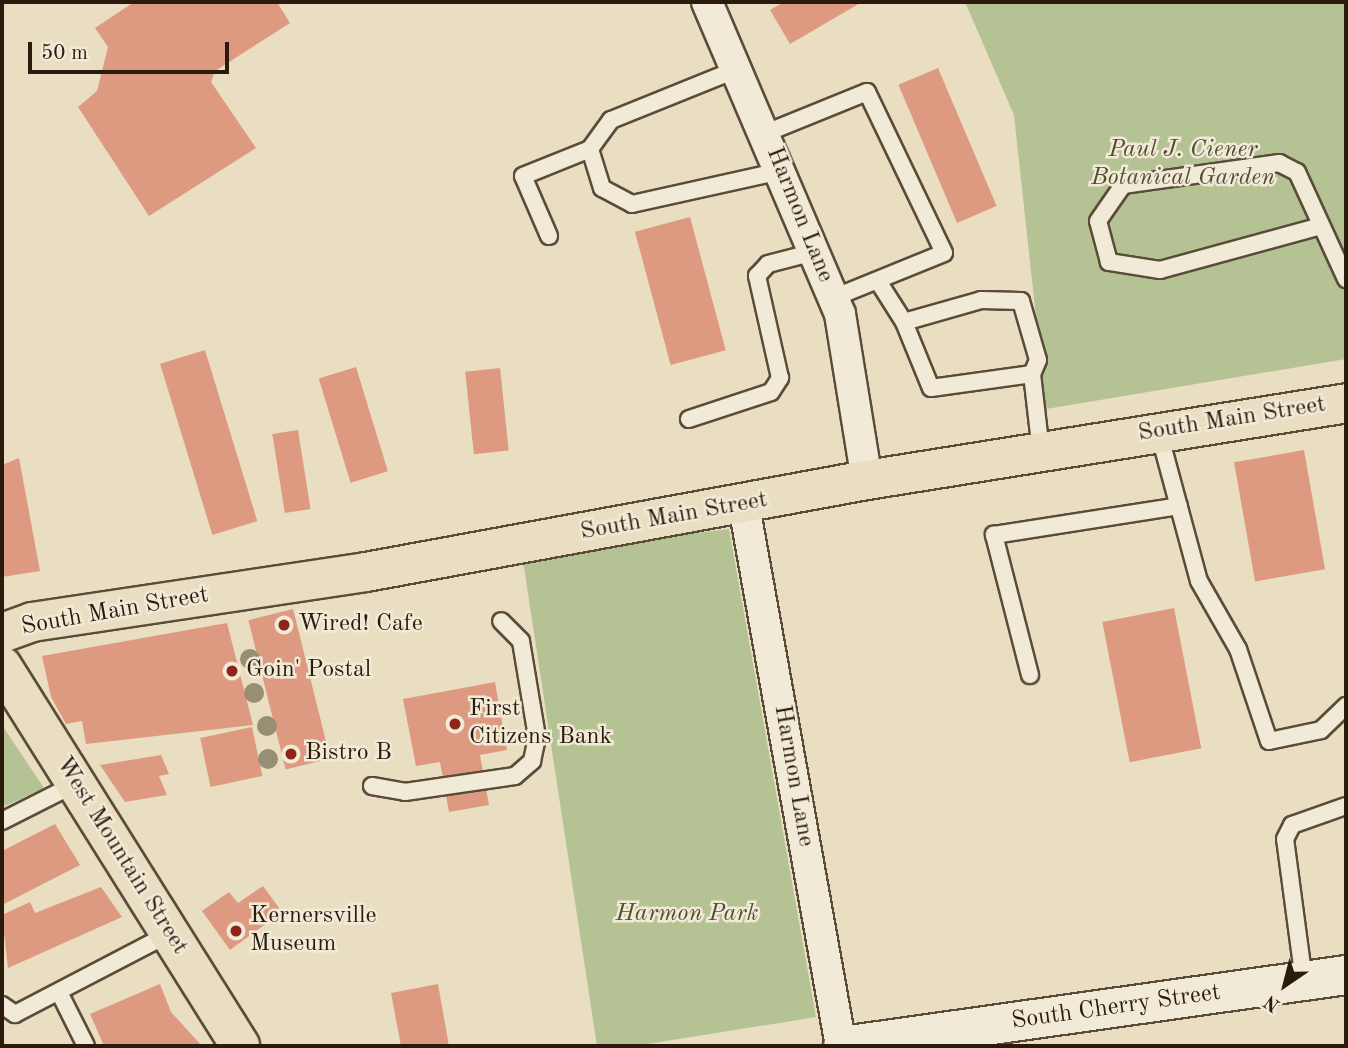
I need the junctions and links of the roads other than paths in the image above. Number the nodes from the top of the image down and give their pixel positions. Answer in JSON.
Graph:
{"nodes":[{"id":1,"x":707,"y":2,"type":"edge"},
{"id":2,"x":735,"y":70,"type":"junction"},
{"id":3,"x":766,"y":133,"type":"junction"},
{"id":4,"x":590,"y":149,"type":"junction"},
{"id":5,"x":781,"y":171,"type":"junction"},
{"id":6,"x":1321,"y":226,"type":"junction"},
{"id":7,"x":549,"y":236,"type":"dead end"},
{"id":8,"x":814,"y":252,"type":"junction"},
{"id":9,"x":1346,"y":279,"type":"edge"},
{"id":10,"x":878,"y":281,"type":"junction"},
{"id":11,"x":833,"y":298,"type":"junction"},
{"id":12,"x":904,"y":322,"type":"junction"},
{"id":13,"x":1032,"y":374,"type":"junction"},
{"id":14,"x":1346,"y":403,"type":"edge"},
{"id":15,"x":689,"y":419,"type":"dead end"},
{"id":16,"x":1158,"y":430,"type":"junction"},
{"id":17,"x":1041,"y":452,"type":"junction"},
{"id":18,"x":867,"y":480,"type":"junction"},
{"id":19,"x":744,"y":506,"type":"junction"},
{"id":20,"x":1179,"y":506,"type":"junction"},
{"id":21,"x":501,"y":621,"type":"dead end"},
{"id":22,"x":2,"y":633,"type":"edge"},
{"id":23,"x":2,"y":666,"type":"edge"},
{"id":24,"x":1030,"y":675,"type":"dead end"},
{"id":25,"x":1346,"y":706,"type":"edge"},
{"id":26,"x":75,"y":784,"type":"junction"},
{"id":27,"x":372,"y":786,"type":"dead end"},
{"id":28,"x":1346,"y":806,"type":"edge"},
{"id":29,"x":2,"y":821,"type":"edge"},
{"id":30,"x":169,"y":934,"type":"junction"},
{"id":31,"x":1346,"y":975,"type":"edge"},
{"id":32,"x":1304,"y":981,"type":"junction"},
{"id":33,"x":59,"y":992,"type":"junction"},
{"id":34,"x":2,"y":1005,"type":"edge"},
{"id":35,"x":923,"y":1041,"type":"edge"},
{"id":36,"x":86,"y":1046,"type":"edge"},
{"id":37,"x":240,"y":1046,"type":"edge"},
{"id":38,"x":842,"y":1046,"type":"edge"}],
"edges":[{"from":1,"to":2,"type":"street","name":"Harmon Lane"},
{"from":2,"to":3,"type":"street","name":"Harmon Lane"},
{"from":2,"to":4,"type":"lane"},
{"from":3,"to":5,"type":"street","name":"Harmon Lane"},
{"from":3,"to":10,"type":"lane"},
{"from":4,"to":5,"type":"lane"},
{"from":4,"to":7,"type":"lane"},
{"from":5,"to":8,"type":"street","name":"Harmon Lane"},
{"from":6,"to":6,"type":"lane"},
{"from":6,"to":9,"type":"lane"},
{"from":8,"to":11,"type":"street","name":"Harmon Lane"},
{"from":8,"to":15,"type":"lane"},
{"from":10,"to":11,"type":"lane"},
{"from":10,"to":12,"type":"lane"},
{"from":11,"to":18,"type":"street","name":"Harmon Lane"},
{"from":12,"to":13,"type":"lane"},
{"from":12,"to":13,"type":"lane"},
{"from":13,"to":17,"type":"lane"},
{"from":14,"to":16,"type":"main road","name":"South Main Street"},
{"from":16,"to":17,"type":"main road","name":"South Main Street"},
{"from":16,"to":20,"type":"lane"},
{"from":17,"to":18,"type":"main road","name":"South Main Street"},
{"from":18,"to":19,"type":"main road","name":"South Main Street"},
{"from":19,"to":22,"type":"main road","name":"South Main Street"},
{"from":19,"to":38,"type":"street","name":"Harmon Lane"},
{"from":20,"to":24,"type":"lane"},
{"from":20,"to":25,"type":"lane"},
{"from":21,"to":27,"type":"lane"},
{"from":23,"to":26,"type":"main road","name":"West Mountain Street"},
{"from":26,"to":29,"type":"lane"},
{"from":26,"to":30,"type":"main road","name":"West Mountain Street"},
{"from":28,"to":32,"type":"lane"},
{"from":30,"to":33,"type":"lane"},
{"from":30,"to":37,"type":"main road","name":"West Mountain Street"},
{"from":31,"to":32,"type":"main road","name":"South Cherry Street"},
{"from":32,"to":35,"type":"main road","name":"South Cherry Street"},
{"from":33,"to":34,"type":"lane"},
{"from":33,"to":36,"type":"lane"},
{"from":35,"to":38,"type":"main road","name":"South Cherry Street"}]}
